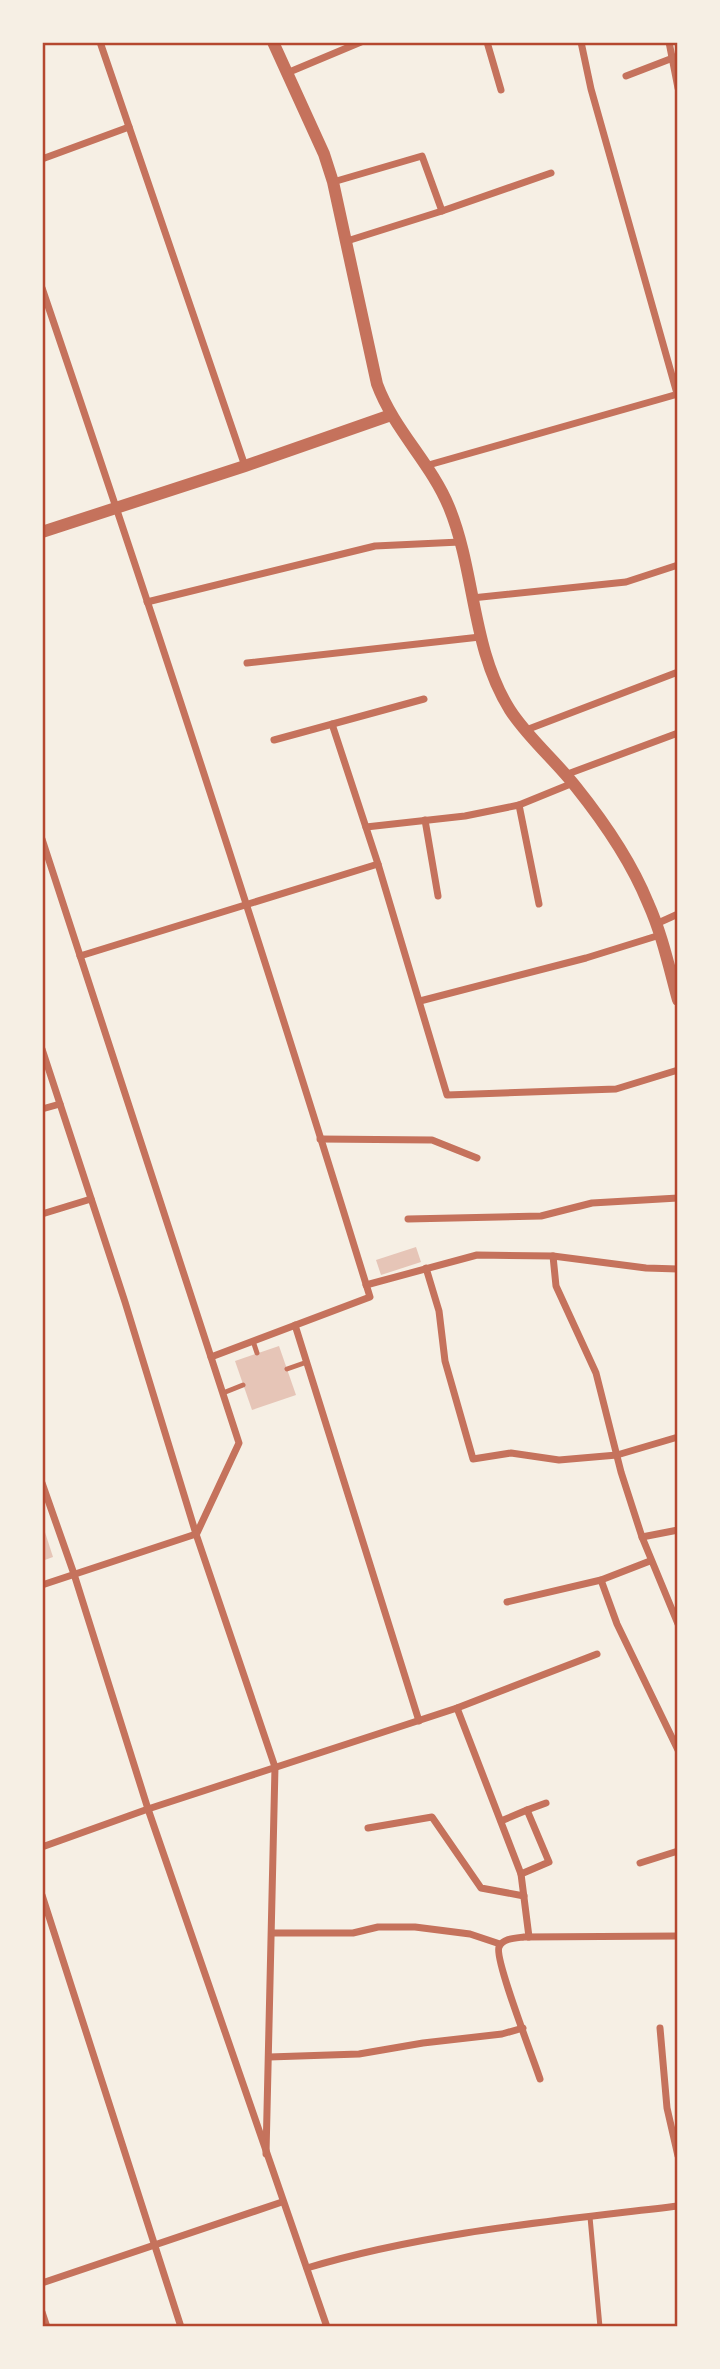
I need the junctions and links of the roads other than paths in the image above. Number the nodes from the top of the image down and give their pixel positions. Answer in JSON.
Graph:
{"nodes":[{"id":1,"x":100,"y":42,"type":"edge"},
{"id":2,"x":273,"y":42,"type":"edge"},
{"id":3,"x":361,"y":42,"type":"edge"},
{"id":4,"x":487,"y":42,"type":"edge"},
{"id":5,"x":581,"y":42,"type":"edge"},
{"id":6,"x":669,"y":42,"type":"edge"},
{"id":7,"x":675,"y":57,"type":"edge"},
{"id":8,"x":287,"y":73,"type":"junction"},
{"id":9,"x":626,"y":76,"type":"dead end"},
{"id":10,"x":678,"y":88,"type":"edge"},
{"id":11,"x":501,"y":90,"type":"dead end"},
{"id":12,"x":129,"y":127,"type":"junction"},
{"id":13,"x":42,"y":159,"type":"edge"},
{"id":14,"x":551,"y":173,"type":"dead end"},
{"id":15,"x":333,"y":182,"type":"junction"},
{"id":16,"x":442,"y":211,"type":"junction"},
{"id":17,"x":347,"y":240,"type":"junction"},
{"id":18,"x":42,"y":288,"type":"edge"},
{"id":19,"x":678,"y":395,"type":"edge"},
{"id":20,"x":391,"y":415,"type":"junction"},
{"id":21,"x":245,"y":466,"type":"junction"},
{"id":22,"x":424,"y":466,"type":"junction"},
{"id":23,"x":117,"y":508,"type":"junction"},
{"id":24,"x":42,"y":532,"type":"edge"},
{"id":25,"x":460,"y":542,"type":"junction"},
{"id":26,"x":678,"y":565,"type":"edge"},
{"id":27,"x":472,"y":598,"type":"junction"},
{"id":28,"x":147,"y":602,"type":"junction"},
{"id":29,"x":480,"y":637,"type":"junction"},
{"id":30,"x":247,"y":663,"type":"dead end"},
{"id":31,"x":678,"y":673,"type":"edge"},
{"id":32,"x":424,"y":699,"type":"dead end"},
{"id":33,"x":331,"y":724,"type":"junction"},
{"id":34,"x":526,"y":730,"type":"junction"},
{"id":35,"x":678,"y":733,"type":"edge"},
{"id":36,"x":274,"y":740,"type":"dead end"},
{"id":37,"x":569,"y":779,"type":"junction"},
{"id":38,"x":519,"y":804,"type":"junction"},
{"id":39,"x":425,"y":821,"type":"junction"},
{"id":40,"x":366,"y":827,"type":"junction"},
{"id":41,"x":42,"y":839,"type":"edge"},
{"id":42,"x":378,"y":864,"type":"junction"},
{"id":43,"x":438,"y":896,"type":"dead end"},
{"id":44,"x":539,"y":904,"type":"dead end"},
{"id":45,"x":246,"y":905,"type":"junction"},
{"id":46,"x":678,"y":914,"type":"edge"},
{"id":47,"x":658,"y":929,"type":"junction"},
{"id":48,"x":80,"y":956,"type":"junction"},
{"id":49,"x":678,"y":1000,"type":"edge"},
{"id":50,"x":420,"y":1002,"type":"junction"},
{"id":51,"x":42,"y":1049,"type":"edge"},
{"id":52,"x":678,"y":1070,"type":"edge"},
{"id":53,"x":60,"y":1104,"type":"junction"},
{"id":54,"x":42,"y":1109,"type":"edge"},
{"id":55,"x":320,"y":1139,"type":"junction"},
{"id":56,"x":477,"y":1158,"type":"dead end"},
{"id":57,"x":678,"y":1198,"type":"edge"},
{"id":58,"x":91,"y":1199,"type":"junction"},
{"id":59,"x":42,"y":1214,"type":"edge"},
{"id":60,"x":408,"y":1219,"type":"dead end"},
{"id":61,"x":552,"y":1256,"type":"junction"},
{"id":62,"x":426,"y":1268,"type":"junction"},
{"id":63,"x":678,"y":1269,"type":"edge"},
{"id":64,"x":366,"y":1285,"type":"junction"},
{"id":65,"x":295,"y":1325,"type":"junction"},
{"id":66,"x":253,"y":1341,"type":"junction"},
{"id":67,"x":257,"y":1353,"type":"dead end"},
{"id":68,"x":211,"y":1357,"type":"junction"},
{"id":69,"x":307,"y":1362,"type":"junction"},
{"id":70,"x":287,"y":1369,"type":"dead end"},
{"id":71,"x":243,"y":1385,"type":"dead end"},
{"id":72,"x":223,"y":1393,"type":"junction"},
{"id":73,"x":678,"y":1437,"type":"edge"},
{"id":74,"x":617,"y":1455,"type":"junction"},
{"id":75,"x":42,"y":1482,"type":"edge"},
{"id":76,"x":678,"y":1530,"type":"edge"},
{"id":77,"x":197,"y":1534,"type":"junction"},
{"id":78,"x":642,"y":1537,"type":"junction"},
{"id":79,"x":650,"y":1561,"type":"junction"},
{"id":80,"x":74,"y":1574,"type":"junction"},
{"id":81,"x":601,"y":1580,"type":"junction"},
{"id":82,"x":42,"y":1585,"type":"edge"},
{"id":83,"x":507,"y":1602,"type":"dead end"},
{"id":84,"x":678,"y":1624,"type":"edge"},
{"id":85,"x":597,"y":1654,"type":"dead end"},
{"id":86,"x":457,"y":1708,"type":"junction"},
{"id":87,"x":419,"y":1721,"type":"junction"},
{"id":88,"x":678,"y":1750,"type":"edge"},
{"id":89,"x":275,"y":1767,"type":"junction"},
{"id":90,"x":546,"y":1803,"type":"dead end"},
{"id":91,"x":148,"y":1809,"type":"junction"},
{"id":92,"x":527,"y":1810,"type":"junction"},
{"id":93,"x":501,"y":1821,"type":"junction"},
{"id":94,"x":368,"y":1828,"type":"dead end"},
{"id":95,"x":42,"y":1847,"type":"edge"},
{"id":96,"x":678,"y":1851,"type":"edge"},
{"id":97,"x":640,"y":1863,"type":"dead end"},
{"id":98,"x":521,"y":1874,"type":"junction"},
{"id":99,"x":42,"y":1895,"type":"edge"},
{"id":100,"x":524,"y":1896,"type":"junction"},
{"id":101,"x":272,"y":1933,"type":"junction"},
{"id":102,"x":678,"y":1936,"type":"edge"},
{"id":103,"x":529,"y":1937,"type":"junction"},
{"id":104,"x":500,"y":1944,"type":"junction"},
{"id":105,"x":523,"y":2028,"type":"junction"},
{"id":106,"x":660,"y":2028,"type":"dead end"},
{"id":107,"x":269,"y":2057,"type":"junction"},
{"id":108,"x":540,"y":2079,"type":"dead end"},
{"id":109,"x":266,"y":2154,"type":"junction"},
{"id":110,"x":678,"y":2155,"type":"edge"},
{"id":111,"x":282,"y":2202,"type":"junction"},
{"id":112,"x":678,"y":2206,"type":"edge"},
{"id":113,"x":590,"y":2217,"type":"junction"},
{"id":114,"x":154,"y":2245,"type":"junction"},
{"id":115,"x":307,"y":2268,"type":"junction"},
{"id":116,"x":42,"y":2283,"type":"edge"},
{"id":117,"x":42,"y":2312,"type":"edge"},
{"id":118,"x":47,"y":2327,"type":"edge"},
{"id":119,"x":181,"y":2327,"type":"edge"},
{"id":120,"x":327,"y":2327,"type":"edge"},
{"id":121,"x":600,"y":2327,"type":"edge"}],
"edges":[{"from":1,"to":12,"type":"street"},
{"from":2,"to":8,"type":"street"},
{"from":3,"to":8,"type":"street"},
{"from":4,"to":11,"type":"street"},
{"from":5,"to":19,"type":"street"},
{"from":6,"to":7,"type":"street"},
{"from":7,"to":9,"type":"street"},
{"from":7,"to":10,"type":"street"},
{"from":8,"to":15,"type":"street"},
{"from":12,"to":13,"type":"street"},
{"from":12,"to":21,"type":"street"},
{"from":14,"to":16,"type":"street"},
{"from":15,"to":16,"type":"street"},
{"from":15,"to":17,"type":"street"},
{"from":16,"to":17,"type":"street"},
{"from":17,"to":20,"type":"street"},
{"from":18,"to":23,"type":"street"},
{"from":19,"to":22,"type":"street"},
{"from":20,"to":21,"type":"street"},
{"from":20,"to":22,"type":"street"},
{"from":21,"to":23,"type":"street"},
{"from":22,"to":25,"type":"street"},
{"from":23,"to":24,"type":"street"},
{"from":23,"to":28,"type":"street"},
{"from":25,"to":27,"type":"street"},
{"from":25,"to":28,"type":"street"},
{"from":26,"to":27,"type":"street"},
{"from":27,"to":29,"type":"street"},
{"from":28,"to":45,"type":"street"},
{"from":29,"to":30,"type":"street"},
{"from":29,"to":34,"type":"street"},
{"from":31,"to":34,"type":"street"},
{"from":32,"to":33,"type":"street"},
{"from":33,"to":36,"type":"street"},
{"from":33,"to":40,"type":"street"},
{"from":34,"to":37,"type":"street"},
{"from":35,"to":37,"type":"street"},
{"from":37,"to":38,"type":"street"},
{"from":37,"to":47,"type":"street"},
{"from":38,"to":39,"type":"street"},
{"from":38,"to":44,"type":"street"},
{"from":39,"to":40,"type":"street"},
{"from":39,"to":43,"type":"street"},
{"from":40,"to":42,"type":"street"},
{"from":41,"to":48,"type":"street"},
{"from":42,"to":45,"type":"street"},
{"from":42,"to":50,"type":"street"},
{"from":45,"to":48,"type":"street"},
{"from":45,"to":55,"type":"street"},
{"from":46,"to":47,"type":"street"},
{"from":47,"to":49,"type":"street"},
{"from":47,"to":50,"type":"street"},
{"from":48,"to":68,"type":"street"},
{"from":50,"to":52,"type":"street"},
{"from":51,"to":53,"type":"street"},
{"from":53,"to":54,"type":"street"},
{"from":53,"to":58,"type":"street"},
{"from":55,"to":56,"type":"street"},
{"from":55,"to":64,"type":"street"},
{"from":57,"to":60,"type":"street"},
{"from":58,"to":59,"type":"street"},
{"from":58,"to":77,"type":"street"},
{"from":61,"to":62,"type":"street"},
{"from":61,"to":63,"type":"street"},
{"from":61,"to":74,"type":"street"},
{"from":62,"to":64,"type":"street"},
{"from":62,"to":74,"type":"street"},
{"from":64,"to":65,"type":"street"},
{"from":65,"to":66,"type":"street"},
{"from":65,"to":69,"type":"street"},
{"from":66,"to":67,"type":"lane"},
{"from":66,"to":68,"type":"street"},
{"from":68,"to":72,"type":"street"},
{"from":69,"to":70,"type":"lane"},
{"from":69,"to":87,"type":"street"},
{"from":71,"to":72,"type":"lane"},
{"from":72,"to":77,"type":"street"},
{"from":73,"to":74,"type":"street"},
{"from":74,"to":78,"type":"street"},
{"from":75,"to":80,"type":"street"},
{"from":76,"to":78,"type":"street"},
{"from":77,"to":80,"type":"street"},
{"from":77,"to":89,"type":"street"},
{"from":78,"to":79,"type":"street"},
{"from":79,"to":81,"type":"street"},
{"from":79,"to":84,"type":"street"},
{"from":80,"to":82,"type":"street"},
{"from":80,"to":91,"type":"street"},
{"from":81,"to":83,"type":"street"},
{"from":81,"to":88,"type":"street"},
{"from":85,"to":86,"type":"street"},
{"from":86,"to":87,"type":"street"},
{"from":86,"to":93,"type":"street"},
{"from":87,"to":89,"type":"street"},
{"from":89,"to":91,"type":"street"},
{"from":89,"to":101,"type":"street"},
{"from":90,"to":92,"type":"street"},
{"from":91,"to":95,"type":"street"},
{"from":91,"to":109,"type":"street"},
{"from":92,"to":93,"type":"street"},
{"from":92,"to":98,"type":"street"},
{"from":93,"to":98,"type":"street"},
{"from":94,"to":100,"type":"street"},
{"from":96,"to":97,"type":"street"},
{"from":98,"to":100,"type":"street"},
{"from":99,"to":114,"type":"street"},
{"from":100,"to":103,"type":"street"},
{"from":101,"to":104,"type":"street"},
{"from":101,"to":107,"type":"street"},
{"from":102,"to":103,"type":"street"},
{"from":103,"to":104,"type":"street"},
{"from":104,"to":105,"type":"street"},
{"from":105,"to":107,"type":"street"},
{"from":105,"to":108,"type":"street"},
{"from":106,"to":110,"type":"street"},
{"from":107,"to":109,"type":"street"},
{"from":109,"to":111,"type":"street"},
{"from":111,"to":114,"type":"street"},
{"from":111,"to":115,"type":"street"},
{"from":112,"to":113,"type":"street"},
{"from":113,"to":115,"type":"street"},
{"from":113,"to":121,"type":"lane"},
{"from":114,"to":116,"type":"street"},
{"from":114,"to":119,"type":"street"},
{"from":115,"to":120,"type":"street"},
{"from":117,"to":118,"type":"street"}]}
